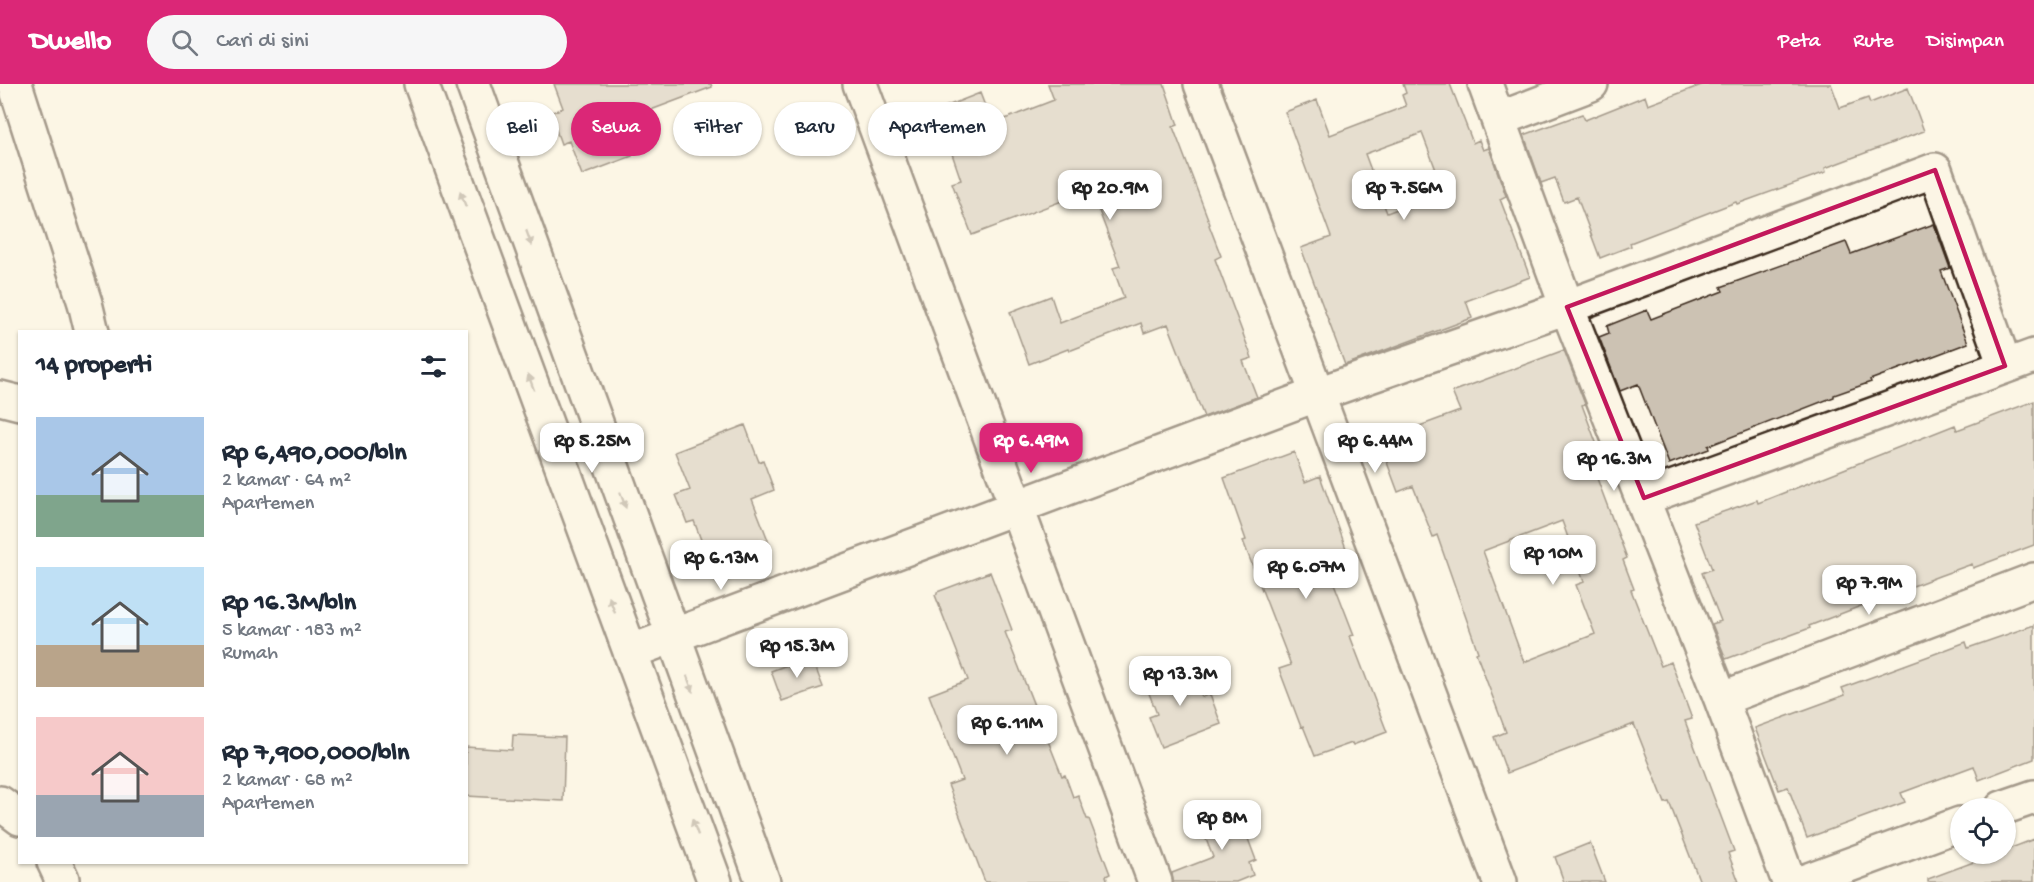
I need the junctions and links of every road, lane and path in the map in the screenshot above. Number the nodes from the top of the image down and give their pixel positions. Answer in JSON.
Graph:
{"nodes":[{"id":1,"x":421,"y":84,"type":"edge"},
{"id":2,"x":473,"y":84,"type":"edge"},
{"id":3,"x":860,"y":84,"type":"edge"},
{"id":4,"x":1201,"y":84,"type":"edge"},
{"id":5,"x":1485,"y":84,"type":"edge"},
{"id":6,"x":1591,"y":84,"type":"edge"},
{"id":7,"x":11,"y":86,"type":"edge"},
{"id":8,"x":1499,"y":119,"type":"junction"},
{"id":9,"x":1568,"y":307,"type":"junction"},
{"id":10,"x":92,"y":330,"type":"edge"},
{"id":11,"x":2020,"y":361,"type":"edge"},
{"id":12,"x":1318,"y":394,"type":"junction"},
{"id":13,"x":0,"y":398,"type":"edge"},
{"id":14,"x":18,"y":402,"type":"edge"},
{"id":15,"x":1644,"y":498,"type":"junction"},
{"id":16,"x":1016,"y":507,"type":"junction"},
{"id":17,"x":2034,"y":580,"type":"edge"},
{"id":18,"x":672,"y":636,"type":"junction"},
{"id":19,"x":630,"y":652,"type":"junction"},
{"id":20,"x":1721,"y":699,"type":"junction"},
{"id":21,"x":2034,"y":797,"type":"edge"},
{"id":22,"x":0,"y":803,"type":"edge"},
{"id":23,"x":2016,"y":803,"type":"edge"},
{"id":24,"x":18,"y":816,"type":"edge"},
{"id":25,"x":1950,"y":828,"type":"edge"},
{"id":26,"x":55,"y":864,"type":"edge"},
{"id":27,"x":61,"y":882,"type":"edge"},
{"id":28,"x":715,"y":882,"type":"edge"},
{"id":29,"x":763,"y":882,"type":"edge"},
{"id":30,"x":1155,"y":882,"type":"edge"},
{"id":31,"x":1500,"y":882,"type":"edge"},
{"id":32,"x":1789,"y":882,"type":"edge"},
{"id":33,"x":1803,"y":882,"type":"edge"}],
"edges":[{"from":19,"to":1,"type":"street","one_way":true},
{"from":2,"to":18,"type":"street","one_way":true},
{"from":3,"to":16,"type":"street"},
{"from":4,"to":12,"type":"street"},
{"from":5,"to":8,"type":"street"},
{"from":6,"to":8,"type":"street"},
{"from":7,"to":10,"type":"street"},
{"from":8,"to":9,"type":"street"},
{"from":9,"to":11,"type":"street"},
{"from":9,"to":12,"type":"street"},
{"from":9,"to":15,"type":"street"},
{"from":11,"to":15,"type":"street"},
{"from":12,"to":16,"type":"street"},
{"from":12,"to":31,"type":"street"},
{"from":13,"to":14,"type":"street"},
{"from":15,"to":20,"type":"street"},
{"from":16,"to":18,"type":"street"},
{"from":16,"to":30,"type":"street"},
{"from":17,"to":20,"type":"street"},
{"from":18,"to":19,"type":"street"},
{"from":18,"to":29,"type":"street","one_way":true},
{"from":28,"to":19,"type":"street","one_way":true},
{"from":20,"to":32,"type":"street"},
{"from":21,"to":23,"type":"street"},
{"from":22,"to":24,"type":"street"},
{"from":25,"to":33,"type":"street"},
{"from":26,"to":27,"type":"street"}]}
